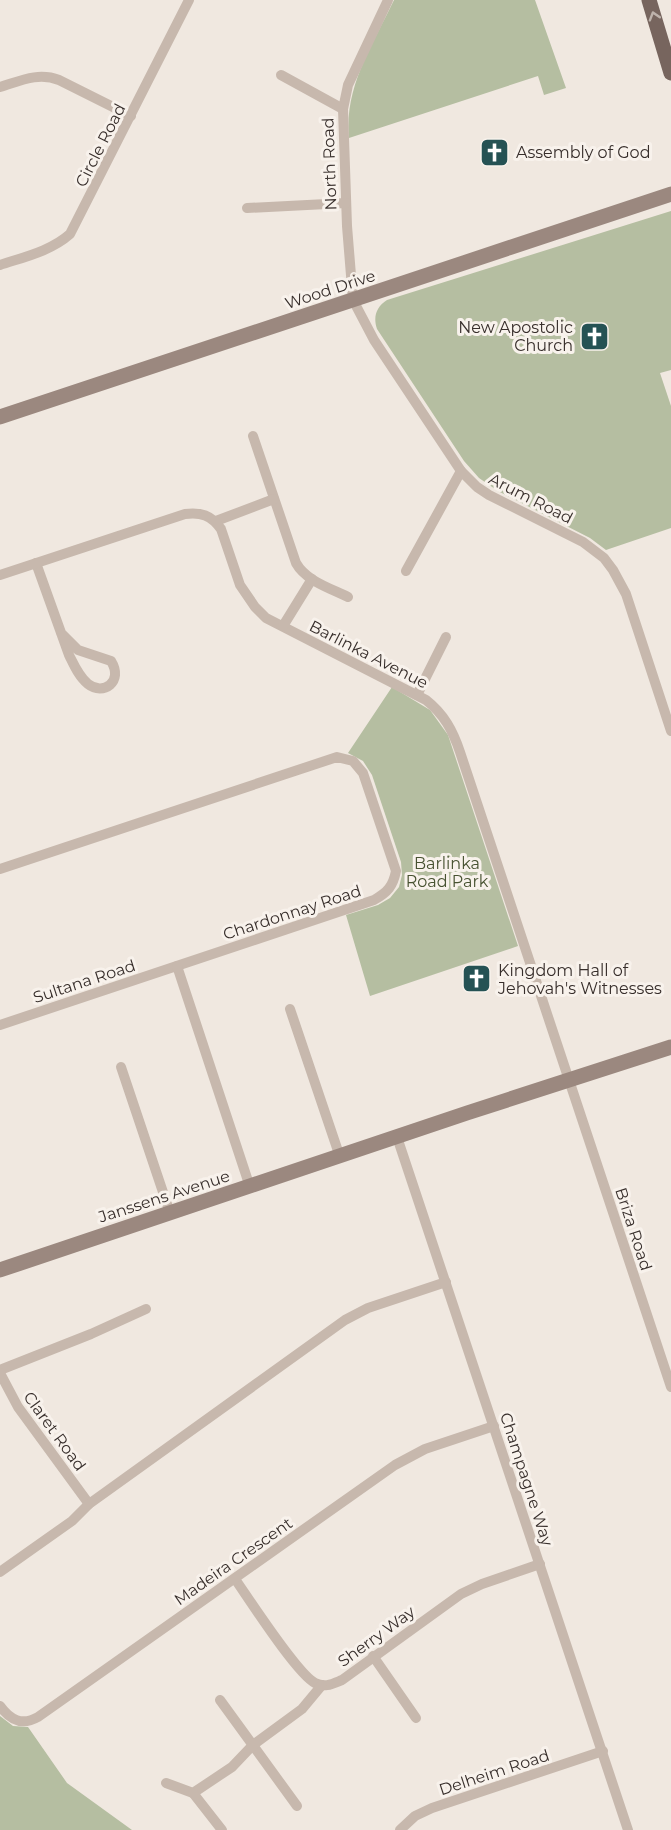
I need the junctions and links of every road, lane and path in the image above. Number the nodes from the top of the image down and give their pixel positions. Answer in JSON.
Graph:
{"nodes":[{"id":1,"x":189,"y":0,"type":"edge"},
{"id":2,"x":388,"y":0,"type":"edge"},
{"id":3,"x":649,"y":0,"type":"edge"},
{"id":4,"x":671,"y":73,"type":"edge"},
{"id":5,"x":281,"y":75,"type":"dead end"},
{"id":6,"x":0,"y":87,"type":"edge"},
{"id":7,"x":343,"y":109,"type":"junction"},
{"id":8,"x":131,"y":116,"type":"junction"},
{"id":9,"x":671,"y":194,"type":"edge"},
{"id":10,"x":345,"y":203,"type":"junction"},
{"id":11,"x":247,"y":208,"type":"dead end"},
{"id":12,"x":0,"y":265,"type":"edge"},
{"id":13,"x":353,"y":300,"type":"junction"},
{"id":14,"x":0,"y":417,"type":"edge"},
{"id":15,"x":253,"y":436,"type":"dead end"},
{"id":16,"x":461,"y":471,"type":"junction"},
{"id":17,"x":274,"y":499,"type":"junction"},
{"id":18,"x":216,"y":521,"type":"junction"},
{"id":19,"x":36,"y":563,"type":"junction"},
{"id":20,"x":406,"y":571,"type":"dead end"},
{"id":21,"x":0,"y":575,"type":"edge"},
{"id":22,"x":312,"y":579,"type":"junction"},
{"id":23,"x":348,"y":597,"type":"dead end"},
{"id":24,"x":283,"y":626,"type":"junction"},
{"id":25,"x":62,"y":633,"type":"junction"},
{"id":26,"x":446,"y":637,"type":"dead end"},
{"id":27,"x":417,"y":695,"type":"junction"},
{"id":28,"x":671,"y":731,"type":"edge"},
{"id":29,"x":0,"y":869,"type":"edge"},
{"id":30,"x":177,"y":966,"type":"junction"},
{"id":31,"x":290,"y":1009,"type":"dead end"},
{"id":32,"x":0,"y":1025,"type":"edge"},
{"id":33,"x":671,"y":1047,"type":"edge"},
{"id":34,"x":121,"y":1067,"type":"dead end"},
{"id":35,"x":569,"y":1081,"type":"junction"},
{"id":36,"x":397,"y":1137,"type":"junction"},
{"id":37,"x":340,"y":1157,"type":"junction"},
{"id":38,"x":250,"y":1187,"type":"junction"},
{"id":39,"x":170,"y":1213,"type":"junction"},
{"id":40,"x":0,"y":1270,"type":"edge"},
{"id":41,"x":446,"y":1282,"type":"junction"},
{"id":42,"x":146,"y":1308,"type":"dead end"},
{"id":43,"x":0,"y":1372,"type":"edge"},
{"id":44,"x":671,"y":1387,"type":"edge"},
{"id":45,"x":494,"y":1426,"type":"junction"},
{"id":46,"x":89,"y":1504,"type":"junction"},
{"id":47,"x":540,"y":1564,"type":"junction"},
{"id":48,"x":0,"y":1572,"type":"edge"},
{"id":49,"x":235,"y":1579,"type":"junction"},
{"id":50,"x":373,"y":1656,"type":"junction"},
{"id":51,"x":320,"y":1689,"type":"junction"},
{"id":52,"x":220,"y":1700,"type":"dead end"},
{"id":53,"x":0,"y":1706,"type":"edge"},
{"id":54,"x":416,"y":1718,"type":"dead end"},
{"id":55,"x":253,"y":1745,"type":"junction"},
{"id":56,"x":603,"y":1751,"type":"junction"},
{"id":57,"x":166,"y":1783,"type":"dead end"},
{"id":58,"x":193,"y":1793,"type":"junction"},
{"id":59,"x":297,"y":1806,"type":"dead end"},
{"id":60,"x":222,"y":1830,"type":"edge"},
{"id":61,"x":399,"y":1830,"type":"edge"},
{"id":62,"x":628,"y":1830,"type":"edge"}],
"edges":[{"from":1,"to":8,"type":"street","name":"Circle Road"},
{"from":2,"to":7,"type":"street","name":"North Road"},
{"from":4,"to":3,"type":"main road","one_way":true},
{"from":5,"to":7,"type":"street"},
{"from":6,"to":8,"type":"street"},
{"from":7,"to":10,"type":"street","name":"North Road"},
{"from":8,"to":12,"type":"street","name":"Circle Road"},
{"from":9,"to":13,"type":"street","name":"Wood Drive"},
{"from":10,"to":11,"type":"street"},
{"from":10,"to":13,"type":"street","name":"North Road"},
{"from":13,"to":14,"type":"street","name":"Wood Drive"},
{"from":13,"to":16,"type":"street","name":"Arum Road"},
{"from":15,"to":17,"type":"street"},
{"from":16,"to":20,"type":"street"},
{"from":16,"to":28,"type":"street","name":"Arum Road"},
{"from":17,"to":18,"type":"street"},
{"from":17,"to":22,"type":"street"},
{"from":18,"to":19,"type":"street"},
{"from":18,"to":24,"type":"street","name":"Barlinka Avenue"},
{"from":19,"to":21,"type":"street"},
{"from":19,"to":25,"type":"street"},
{"from":22,"to":23,"type":"street"},
{"from":22,"to":24,"type":"street"},
{"from":24,"to":27,"type":"street","name":"Barlinka Avenue"},
{"from":25,"to":25,"type":"street"},
{"from":26,"to":27,"type":"street"},
{"from":27,"to":35,"type":"street","name":"Barlinka Avenue"},
{"from":29,"to":30,"type":"street","name":"Chardonnay Road"},
{"from":30,"to":32,"type":"street","name":"Sultana Road"},
{"from":30,"to":38,"type":"street"},
{"from":31,"to":37,"type":"street"},
{"from":33,"to":35,"type":"street","name":"Janssens Avenue"},
{"from":34,"to":39,"type":"street"},
{"from":35,"to":36,"type":"street","name":"Janssens Avenue"},
{"from":35,"to":44,"type":"street","name":"Briza Road"},
{"from":36,"to":37,"type":"street","name":"Janssens Avenue"},
{"from":36,"to":41,"type":"street","name":"Champagne Way"},
{"from":37,"to":38,"type":"street","name":"Janssens Avenue"},
{"from":38,"to":39,"type":"street","name":"Janssens Avenue"},
{"from":39,"to":40,"type":"street","name":"Janssens Avenue"},
{"from":41,"to":45,"type":"street","name":"Champagne Way"},
{"from":41,"to":46,"type":"street"},
{"from":42,"to":43,"type":"street"},
{"from":43,"to":46,"type":"street","name":"Claret Road"},
{"from":45,"to":47,"type":"street","name":"Champagne Way"},
{"from":45,"to":49,"type":"street","name":"Madeira Crescent"},
{"from":46,"to":48,"type":"street"},
{"from":47,"to":50,"type":"street","name":"Sherry Way"},
{"from":47,"to":56,"type":"street","name":"Champagne Way"},
{"from":49,"to":51,"type":"street"},
{"from":49,"to":53,"type":"street","name":"Madeira Crescent"},
{"from":50,"to":51,"type":"street","name":"Sherry Way"},
{"from":50,"to":54,"type":"street"},
{"from":51,"to":55,"type":"street"},
{"from":52,"to":55,"type":"street"},
{"from":55,"to":58,"type":"street"},
{"from":55,"to":59,"type":"street"},
{"from":56,"to":61,"type":"street","name":"Delheim Road"},
{"from":56,"to":62,"type":"street","name":"Champagne Way"},
{"from":57,"to":58,"type":"street"},
{"from":58,"to":60,"type":"street"}]}
